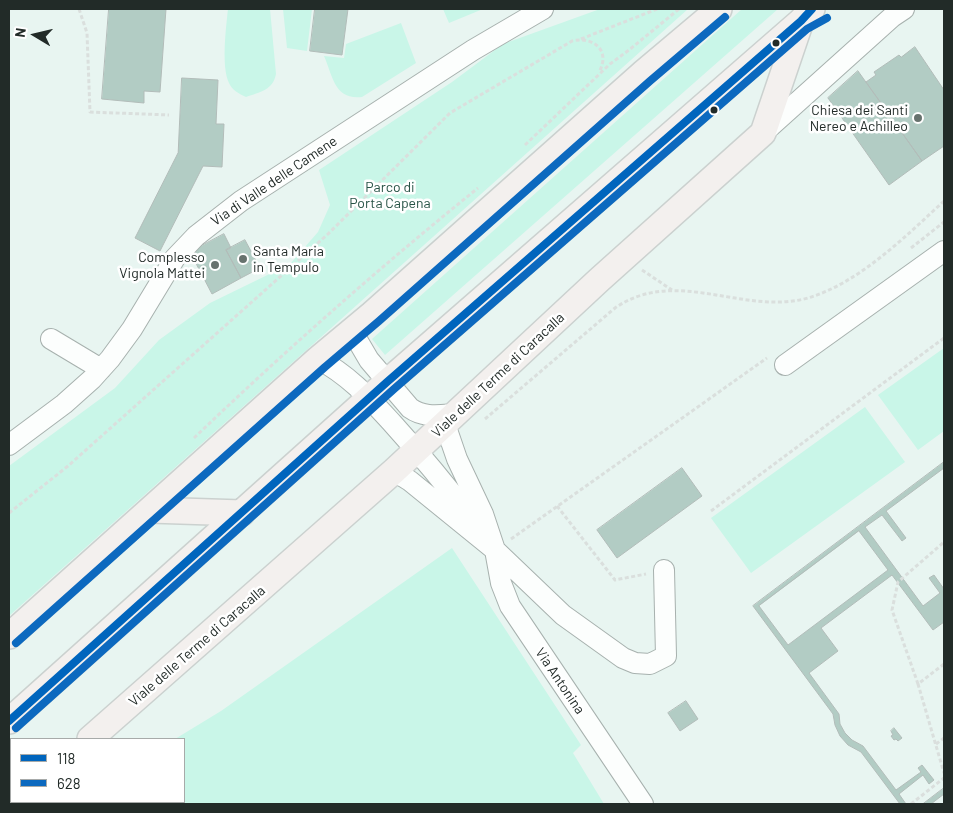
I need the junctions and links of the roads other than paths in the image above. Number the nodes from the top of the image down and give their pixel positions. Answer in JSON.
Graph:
{"nodes":[{"id":1,"x":543,"y":9,"type":"edge"},
{"id":2,"x":719,"y":9,"type":"edge"},
{"id":3,"x":822,"y":9,"type":"edge"},
{"id":4,"x":904,"y":9,"type":"edge"},
{"id":5,"x":806,"y":15,"type":"edge"},
{"id":6,"x":763,"y":133,"type":"junction"},
{"id":7,"x":944,"y":251,"type":"edge"},
{"id":8,"x":352,"y":331,"type":"junction"},
{"id":9,"x":51,"y":339,"type":"dead end"},
{"id":10,"x":318,"y":359,"type":"junction"},
{"id":11,"x":779,"y":360,"type":"road end"},
{"id":12,"x":101,"y":369,"type":"junction"},
{"id":13,"x":378,"y":390,"type":"junction"},
{"id":14,"x":451,"y":419,"type":"junction"},
{"id":15,"x":9,"y":445,"type":"edge"},
{"id":16,"x":417,"y":450,"type":"junction"},
{"id":17,"x":394,"y":472,"type":"junction"},
{"id":18,"x":150,"y":510,"type":"junction"},
{"id":19,"x":242,"y":513,"type":"junction"},
{"id":20,"x":495,"y":550,"type":"junction"},
{"id":21,"x":664,"y":570,"type":"road end"},
{"id":22,"x":9,"y":636,"type":"edge"},
{"id":23,"x":9,"y":721,"type":"edge"},
{"id":24,"x":91,"y":738,"type":"edge"},
{"id":25,"x":643,"y":804,"type":"edge"}],
"edges":[{"from":1,"to":12,"type":"street","name":"Via di Valle delle Camene"},
{"from":2,"to":8,"type":"main road"},
{"from":3,"to":5,"type":"main road"},
{"from":4,"to":6,"type":"street","name":"Viale delle Terme di Caracalla"},
{"from":5,"to":6,"type":"main road"},
{"from":5,"to":13,"type":"main road"},
{"from":6,"to":14,"type":"main road","name":"Viale delle Terme di Caracalla"},
{"from":7,"to":11,"type":"street"},
{"from":8,"to":10,"type":"main road"},
{"from":8,"to":13,"type":"street"},
{"from":9,"to":12,"type":"street"},
{"from":10,"to":13,"type":"street"},
{"from":10,"to":18,"type":"main road"},
{"from":12,"to":15,"type":"street","name":"Via di Valle delle Camene"},
{"from":13,"to":14,"type":"street"},
{"from":13,"to":16,"type":"street"},
{"from":13,"to":19,"type":"main road"},
{"from":14,"to":16,"type":"main road","name":"Viale delle Terme di Caracalla"},
{"from":14,"to":20,"type":"street","name":"Via Antonina"},
{"from":16,"to":17,"type":"main road","name":"Viale delle Terme di Caracalla"},
{"from":16,"to":20,"type":"street"},
{"from":17,"to":20,"type":"street"},
{"from":17,"to":24,"type":"main road","name":"Viale delle Terme di Caracalla"},
{"from":18,"to":19,"type":"main road"},
{"from":18,"to":22,"type":"main road"},
{"from":19,"to":23,"type":"main road"},
{"from":20,"to":21,"type":"street"},
{"from":20,"to":25,"type":"street","name":"Via Antonina"}]}
